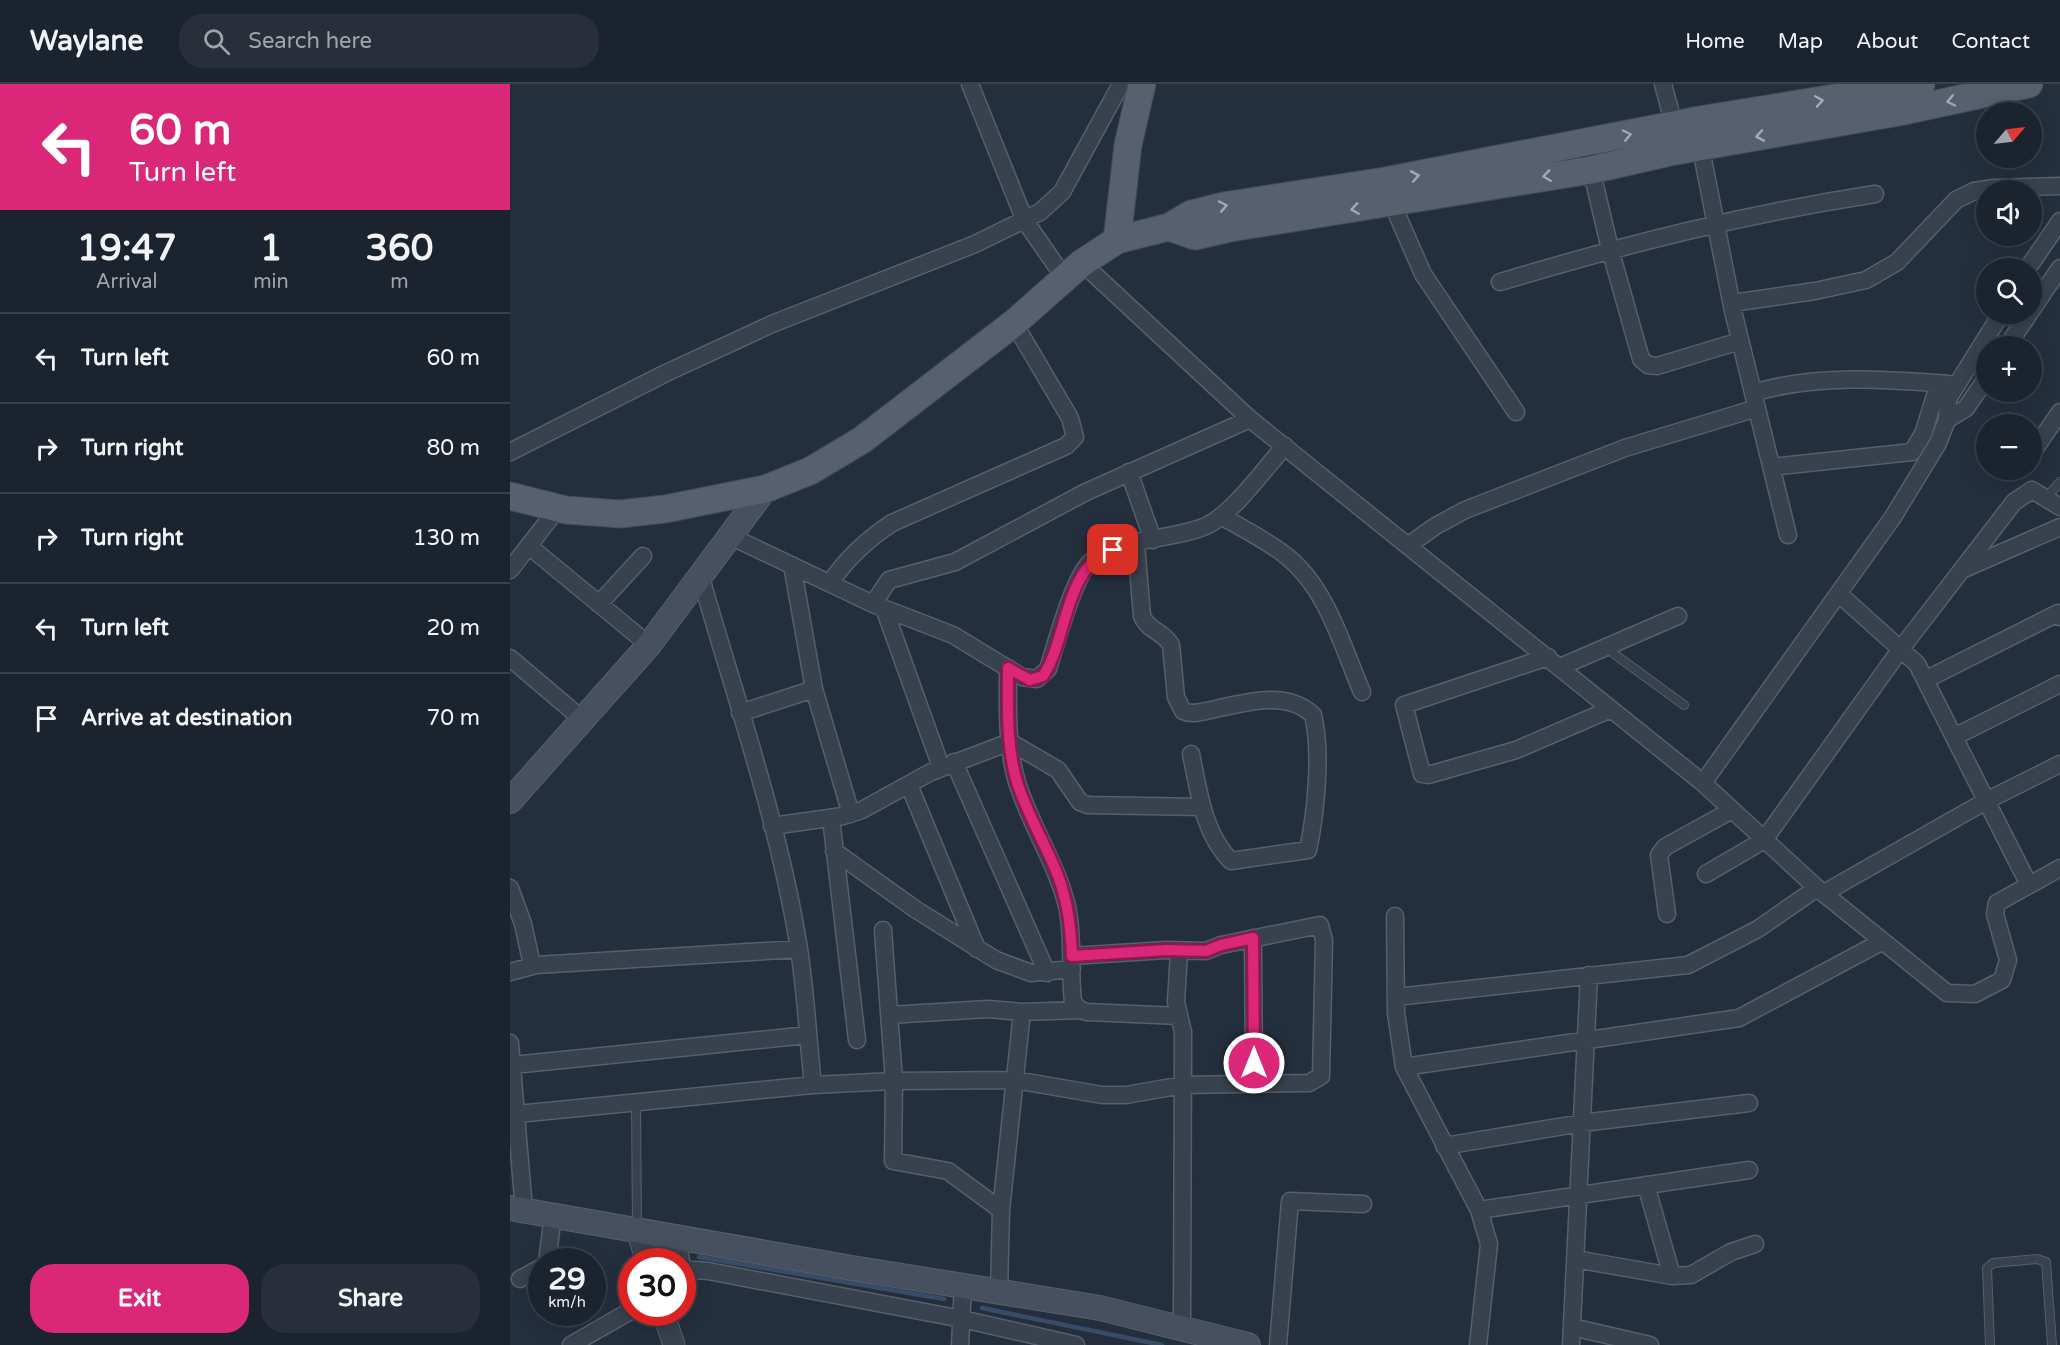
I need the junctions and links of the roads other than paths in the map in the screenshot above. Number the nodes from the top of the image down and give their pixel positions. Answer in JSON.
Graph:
{"nodes":[{"id":1,"x":970,"y":84,"type":"edge"},
{"id":2,"x":1663,"y":84,"type":"edge"},
{"id":3,"x":1921,"y":84,"type":"edge"},
{"id":4,"x":2029,"y":84,"type":"edge"},
{"id":5,"x":1125,"y":85,"type":"edge"},
{"id":6,"x":1691,"y":131,"type":"junction"},
{"id":7,"x":1585,"y":143,"type":"junction"},
{"id":8,"x":1591,"y":170,"type":"junction"},
{"id":9,"x":2060,"y":186,"type":"edge"},
{"id":10,"x":1387,"y":193,"type":"junction"},
{"id":11,"x":1875,"y":195,"type":"dead end"},
{"id":12,"x":1025,"y":221,"type":"junction"},
{"id":13,"x":2060,"y":221,"type":"edge"},
{"id":14,"x":1715,"y":223,"type":"junction"},
{"id":15,"x":1117,"y":240,"type":"junction"},
{"id":16,"x":1610,"y":249,"type":"junction"},
{"id":17,"x":2036,"y":258,"type":"edge"},
{"id":18,"x":1073,"y":270,"type":"junction"},
{"id":19,"x":2042,"y":273,"type":"edge"},
{"id":20,"x":2057,"y":279,"type":"edge"},
{"id":21,"x":1500,"y":282,"type":"dead end"},
{"id":22,"x":2042,"y":297,"type":"edge"},
{"id":23,"x":1732,"y":303,"type":"junction"},
{"id":24,"x":1014,"y":323,"type":"junction"},
{"id":25,"x":1995,"y":324,"type":"edge"},
{"id":26,"x":1740,"y":341,"type":"junction"},
{"id":27,"x":1939,"y":383,"type":"junction"},
{"id":28,"x":1957,"y":385,"type":"junction"},
{"id":29,"x":1976,"y":394,"type":"edge"},
{"id":30,"x":1755,"y":400,"type":"junction"},
{"id":31,"x":1516,"y":412,"type":"dead end"},
{"id":32,"x":2060,"y":412,"type":"edge"},
{"id":33,"x":1250,"y":419,"type":"junction"},
{"id":34,"x":1947,"y":420,"type":"junction"},
{"id":35,"x":2042,"y":438,"type":"edge"},
{"id":36,"x":1285,"y":446,"type":"junction"},
{"id":37,"x":510,"y":452,"type":"edge"},
{"id":38,"x":1771,"y":467,"type":"junction"},
{"id":39,"x":1129,"y":472,"type":"junction"},
{"id":40,"x":2060,"y":482,"type":"edge"},
{"id":41,"x":765,"y":489,"type":"junction"},
{"id":42,"x":510,"y":496,"type":"edge"},
{"id":43,"x":2053,"y":502,"type":"edge"},
{"id":44,"x":558,"y":508,"type":"junction"},
{"id":45,"x":1221,"y":516,"type":"junction"},
{"id":46,"x":2060,"y":527,"type":"edge"},
{"id":47,"x":1788,"y":535,"type":"dead end"},
{"id":48,"x":732,"y":537,"type":"junction"},
{"id":49,"x":1153,"y":540,"type":"junction"},
{"id":50,"x":1136,"y":544,"type":"junction"},
{"id":51,"x":1409,"y":545,"type":"junction"},
{"id":52,"x":530,"y":547,"type":"junction"},
{"id":53,"x":643,"y":556,"type":"dead end"},
{"id":54,"x":792,"y":565,"type":"junction"},
{"id":55,"x":510,"y":570,"type":"edge"},
{"id":56,"x":1960,"y":570,"type":"junction"},
{"id":57,"x":701,"y":579,"type":"junction"},
{"id":58,"x":830,"y":584,"type":"junction"},
{"id":59,"x":1839,"y":594,"type":"junction"},
{"id":60,"x":599,"y":604,"type":"junction"},
{"id":61,"x":879,"y":606,"type":"junction"},
{"id":62,"x":1678,"y":616,"type":"dead end"},
{"id":63,"x":2060,"y":617,"type":"edge"},
{"id":64,"x":649,"y":645,"type":"junction"},
{"id":65,"x":1606,"y":647,"type":"junction"},
{"id":66,"x":1900,"y":650,"type":"junction"},
{"id":67,"x":510,"y":658,"type":"edge"},
{"id":68,"x":1554,"y":662,"type":"junction"},
{"id":69,"x":1008,"y":668,"type":"junction"},
{"id":70,"x":1925,"y":680,"type":"junction"},
{"id":71,"x":2060,"y":684,"type":"edge"},
{"id":72,"x":814,"y":689,"type":"junction"},
{"id":73,"x":1362,"y":692,"type":"dead end"},
{"id":74,"x":1684,"y":705,"type":"dead end"},
{"id":75,"x":1611,"y":709,"type":"junction"},
{"id":76,"x":740,"y":712,"type":"junction"},
{"id":77,"x":582,"y":719,"type":"junction"},
{"id":78,"x":1954,"y":737,"type":"junction"},
{"id":79,"x":1010,"y":742,"type":"junction"},
{"id":80,"x":1191,"y":754,"type":"dead end"},
{"id":81,"x":2060,"y":764,"type":"edge"},
{"id":82,"x":948,"y":765,"type":"junction"},
{"id":83,"x":1703,"y":783,"type":"junction"},
{"id":84,"x":909,"y":785,"type":"junction"},
{"id":85,"x":510,"y":801,"type":"edge"},
{"id":86,"x":1986,"y":801,"type":"junction"},
{"id":87,"x":1202,"y":807,"type":"junction"},
{"id":88,"x":1732,"y":810,"type":"junction"},
{"id":89,"x":851,"y":814,"type":"junction"},
{"id":90,"x":831,"y":818,"type":"junction"},
{"id":91,"x":772,"y":826,"type":"junction"},
{"id":92,"x":1764,"y":840,"type":"junction"},
{"id":93,"x":834,"y":851,"type":"junction"},
{"id":94,"x":2060,"y":868,"type":"edge"},
{"id":95,"x":1706,"y":874,"type":"dead end"},
{"id":96,"x":2029,"y":885,"type":"junction"},
{"id":97,"x":510,"y":888,"type":"edge"},
{"id":98,"x":1820,"y":891,"type":"junction"},
{"id":99,"x":1667,"y":914,"type":"dead end"},
{"id":100,"x":1395,"y":916,"type":"dead end"},
{"id":101,"x":883,"y":930,"type":"dead end"},
{"id":102,"x":1253,"y":938,"type":"junction"},
{"id":103,"x":1883,"y":941,"type":"junction"},
{"id":104,"x":799,"y":949,"type":"junction"},
{"id":105,"x":977,"y":949,"type":"junction"},
{"id":106,"x":1179,"y":952,"type":"junction"},
{"id":107,"x":1072,"y":963,"type":"junction"},
{"id":108,"x":532,"y":965,"type":"junction"},
{"id":109,"x":510,"y":972,"type":"edge"},
{"id":110,"x":1047,"y":973,"type":"junction"},
{"id":111,"x":1589,"y":975,"type":"junction"},
{"id":112,"x":1396,"y":997,"type":"junction"},
{"id":113,"x":1080,"y":1010,"type":"junction"},
{"id":114,"x":1022,"y":1012,"type":"junction"},
{"id":115,"x":889,"y":1015,"type":"junction"},
{"id":116,"x":1179,"y":1016,"type":"junction"},
{"id":117,"x":808,"y":1035,"type":"junction"},
{"id":118,"x":1586,"y":1038,"type":"junction"},
{"id":119,"x":857,"y":1040,"type":"dead end"},
{"id":120,"x":510,"y":1043,"type":"edge"},
{"id":121,"x":513,"y":1065,"type":"junction"},
{"id":122,"x":1404,"y":1066,"type":"junction"},
{"id":123,"x":1015,"y":1080,"type":"junction"},
{"id":124,"x":894,"y":1081,"type":"junction"},
{"id":125,"x":1254,"y":1083,"type":"junction"},
{"id":126,"x":813,"y":1085,"type":"junction"},
{"id":127,"x":1183,"y":1085,"type":"junction"},
{"id":128,"x":636,"y":1102,"type":"junction"},
{"id":129,"x":1749,"y":1103,"type":"dead end"},
{"id":130,"x":517,"y":1114,"type":"junction"},
{"id":131,"x":1582,"y":1124,"type":"junction"},
{"id":132,"x":1444,"y":1146,"type":"junction"},
{"id":133,"x":1749,"y":1170,"type":"dead end"},
{"id":134,"x":1646,"y":1185,"type":"junction"},
{"id":135,"x":1578,"y":1194,"type":"junction"},
{"id":136,"x":1363,"y":1204,"type":"dead end"},
{"id":137,"x":517,"y":1209,"type":"edge"},
{"id":138,"x":1001,"y":1210,"type":"junction"},
{"id":139,"x":1479,"y":1210,"type":"junction"},
{"id":140,"x":553,"y":1215,"type":"junction"},
{"id":141,"x":637,"y":1230,"type":"junction"},
{"id":142,"x":677,"y":1237,"type":"junction"},
{"id":143,"x":1755,"y":1244,"type":"dead end"},
{"id":144,"x":549,"y":1248,"type":"edge"},
{"id":145,"x":643,"y":1248,"type":"edge"},
{"id":146,"x":679,"y":1248,"type":"edge"},
{"id":147,"x":1575,"y":1259,"type":"junction"},
{"id":148,"x":696,"y":1270,"type":"edge"},
{"id":149,"x":528,"y":1275,"type":"edge"},
{"id":150,"x":1672,"y":1276,"type":"junction"},
{"id":151,"x":520,"y":1279,"type":"dead end"},
{"id":152,"x":963,"y":1286,"type":"junction"},
{"id":153,"x":999,"y":1292,"type":"junction"},
{"id":154,"x":618,"y":1318,"type":"edge"},
{"id":155,"x":962,"y":1319,"type":"junction"},
{"id":156,"x":668,"y":1326,"type":"edge"},
{"id":157,"x":1572,"y":1327,"type":"junction"},
{"id":158,"x":1182,"y":1328,"type":"junction"},
{"id":159,"x":572,"y":1345,"type":"edge"},
{"id":160,"x":674,"y":1345,"type":"edge"},
{"id":161,"x":960,"y":1345,"type":"edge"},
{"id":162,"x":1076,"y":1345,"type":"edge"},
{"id":163,"x":1248,"y":1345,"type":"edge"},
{"id":164,"x":1278,"y":1345,"type":"edge"},
{"id":165,"x":1478,"y":1345,"type":"edge"},
{"id":166,"x":1571,"y":1345,"type":"edge"},
{"id":167,"x":1650,"y":1345,"type":"edge"},
{"id":168,"x":1989,"y":1345,"type":"edge"},
{"id":169,"x":2052,"y":1345,"type":"edge"}],
"edges":[{"from":1,"to":12,"type":"street"},
{"from":2,"to":6,"type":"street"},
{"from":6,"to":3,"type":"main road","one_way":true},
{"from":4,"to":6,"type":"main road","one_way":true},
{"from":5,"to":12,"type":"street"},
{"from":5,"to":15,"type":"main road"},
{"from":7,"to":6,"type":"main road","one_way":true},
{"from":6,"to":8,"type":"main road"},
{"from":6,"to":14,"type":"street"},
{"from":7,"to":8,"type":"street"},
{"from":10,"to":7,"type":"main road","one_way":true},
{"from":8,"to":10,"type":"main road","one_way":true},
{"from":8,"to":16,"type":"street"},
{"from":9,"to":23,"type":"street"},
{"from":10,"to":15,"type":"main road"},
{"from":10,"to":31,"type":"street"},
{"from":11,"to":14,"type":"street"},
{"from":12,"to":18,"type":"street"},
{"from":12,"to":37,"type":"street"},
{"from":13,"to":17,"type":"street"},
{"from":14,"to":16,"type":"street"},
{"from":14,"to":23,"type":"street"},
{"from":15,"to":18,"type":"main road"},
{"from":16,"to":21,"type":"street"},
{"from":16,"to":26,"type":"street"},
{"from":18,"to":24,"type":"main road"},
{"from":18,"to":33,"type":"street"},
{"from":19,"to":20,"type":"street"},
{"from":20,"to":22,"type":"street"},
{"from":23,"to":26,"type":"street"},
{"from":24,"to":41,"type":"main road"},
{"from":24,"to":58,"type":"street"},
{"from":25,"to":28,"type":"street"},
{"from":26,"to":30,"type":"street"},
{"from":27,"to":28,"type":"street"},
{"from":27,"to":30,"type":"street"},
{"from":27,"to":38,"type":"street"},
{"from":28,"to":34,"type":"street"},
{"from":29,"to":34,"type":"street"},
{"from":30,"to":38,"type":"street"},
{"from":30,"to":51,"type":"street"},
{"from":32,"to":35,"type":"street"},
{"from":33,"to":36,"type":"street"},
{"from":33,"to":39,"type":"street"},
{"from":34,"to":59,"type":"street"},
{"from":36,"to":45,"type":"street"},
{"from":36,"to":51,"type":"street"},
{"from":38,"to":47,"type":"street"},
{"from":39,"to":49,"type":"street"},
{"from":39,"to":61,"type":"street"},
{"from":40,"to":43,"type":"lane"},
{"from":41,"to":44,"type":"main road"},
{"from":41,"to":48,"type":"main road"},
{"from":42,"to":44,"type":"main road"},
{"from":43,"to":56,"type":"street"},
{"from":44,"to":52,"type":"street"},
{"from":45,"to":49,"type":"street"},
{"from":45,"to":73,"type":"street"},
{"from":46,"to":56,"type":"street"},
{"from":48,"to":54,"type":"street"},
{"from":48,"to":57,"type":"main road"},
{"from":49,"to":50,"type":"street"},
{"from":50,"to":69,"type":"street"},
{"from":50,"to":87,"type":"street"},
{"from":51,"to":68,"type":"street"},
{"from":52,"to":55,"type":"street"},
{"from":52,"to":60,"type":"street"},
{"from":53,"to":60,"type":"street"},
{"from":54,"to":58,"type":"street"},
{"from":54,"to":72,"type":"street"},
{"from":56,"to":66,"type":"street"},
{"from":57,"to":64,"type":"main road"},
{"from":57,"to":76,"type":"street"},
{"from":58,"to":61,"type":"street"},
{"from":59,"to":66,"type":"street"},
{"from":59,"to":83,"type":"street"},
{"from":60,"to":64,"type":"street"},
{"from":61,"to":69,"type":"street"},
{"from":61,"to":82,"type":"street"},
{"from":62,"to":65,"type":"street"},
{"from":63,"to":70,"type":"street"},
{"from":64,"to":77,"type":"main road"},
{"from":65,"to":68,"type":"street"},
{"from":65,"to":74,"type":"lane"},
{"from":66,"to":70,"type":"street"},
{"from":66,"to":92,"type":"street"},
{"from":67,"to":77,"type":"street"},
{"from":68,"to":75,"type":"street"},
{"from":68,"to":75,"type":"street"},
{"from":69,"to":79,"type":"street"},
{"from":70,"to":78,"type":"street"},
{"from":71,"to":78,"type":"street"},
{"from":72,"to":76,"type":"street"},
{"from":72,"to":89,"type":"street"},
{"from":75,"to":83,"type":"street"},
{"from":76,"to":91,"type":"street"},
{"from":77,"to":85,"type":"main road"},
{"from":78,"to":86,"type":"street"},
{"from":79,"to":82,"type":"street"},
{"from":79,"to":87,"type":"street"},
{"from":79,"to":107,"type":"street"},
{"from":80,"to":87,"type":"street"},
{"from":81,"to":86,"type":"street"},
{"from":82,"to":84,"type":"street"},
{"from":82,"to":110,"type":"street"},
{"from":83,"to":88,"type":"street"},
{"from":84,"to":89,"type":"street"},
{"from":84,"to":105,"type":"street"},
{"from":86,"to":96,"type":"street"},
{"from":86,"to":98,"type":"street"},
{"from":88,"to":92,"type":"street"},
{"from":88,"to":99,"type":"street"},
{"from":89,"to":90,"type":"street"},
{"from":90,"to":91,"type":"street"},
{"from":90,"to":93,"type":"street"},
{"from":91,"to":104,"type":"street"},
{"from":92,"to":95,"type":"street"},
{"from":92,"to":98,"type":"street"},
{"from":93,"to":105,"type":"street"},
{"from":93,"to":119,"type":"street"},
{"from":94,"to":96,"type":"street"},
{"from":96,"to":103,"type":"street"},
{"from":97,"to":108,"type":"street"},
{"from":98,"to":103,"type":"street"},
{"from":98,"to":111,"type":"street"},
{"from":100,"to":112,"type":"street"},
{"from":101,"to":115,"type":"street"},
{"from":102,"to":106,"type":"street"},
{"from":102,"to":125,"type":"street"},
{"from":102,"to":125,"type":"street"},
{"from":103,"to":118,"type":"street"},
{"from":104,"to":108,"type":"street"},
{"from":104,"to":117,"type":"street"},
{"from":105,"to":110,"type":"street"},
{"from":106,"to":107,"type":"street"},
{"from":106,"to":116,"type":"street"},
{"from":107,"to":110,"type":"street"},
{"from":107,"to":113,"type":"street"},
{"from":108,"to":109,"type":"street"},
{"from":111,"to":112,"type":"street"},
{"from":111,"to":118,"type":"street"},
{"from":112,"to":122,"type":"street"},
{"from":113,"to":114,"type":"street"},
{"from":113,"to":116,"type":"street"},
{"from":114,"to":115,"type":"street"},
{"from":114,"to":123,"type":"street"},
{"from":115,"to":124,"type":"street"},
{"from":116,"to":127,"type":"street"},
{"from":117,"to":121,"type":"street"},
{"from":117,"to":126,"type":"street"},
{"from":118,"to":122,"type":"street"},
{"from":118,"to":131,"type":"street"},
{"from":120,"to":121,"type":"street"},
{"from":121,"to":130,"type":"street"},
{"from":122,"to":132,"type":"street"},
{"from":123,"to":124,"type":"street"},
{"from":123,"to":127,"type":"street"},
{"from":123,"to":138,"type":"street"},
{"from":124,"to":126,"type":"street"},
{"from":124,"to":138,"type":"street"},
{"from":125,"to":127,"type":"street"},
{"from":126,"to":128,"type":"street"},
{"from":127,"to":158,"type":"street"},
{"from":128,"to":130,"type":"street"},
{"from":128,"to":141,"type":"lane"},
{"from":129,"to":131,"type":"street"},
{"from":130,"to":137,"type":"street"},
{"from":131,"to":132,"type":"street"},
{"from":131,"to":135,"type":"street"},
{"from":132,"to":139,"type":"street"},
{"from":133,"to":134,"type":"street"},
{"from":134,"to":135,"type":"street"},
{"from":134,"to":150,"type":"street"},
{"from":135,"to":139,"type":"street"},
{"from":135,"to":147,"type":"street"},
{"from":136,"to":164,"type":"street"},
{"from":137,"to":140,"type":"main road"},
{"from":138,"to":153,"type":"street"},
{"from":139,"to":165,"type":"street"},
{"from":140,"to":141,"type":"main road"},
{"from":140,"to":144,"type":"street"},
{"from":141,"to":142,"type":"main road"},
{"from":141,"to":145,"type":"street"},
{"from":142,"to":146,"type":"street"},
{"from":142,"to":152,"type":"main road"},
{"from":143,"to":150,"type":"street"},
{"from":147,"to":150,"type":"street"},
{"from":147,"to":157,"type":"street"},
{"from":148,"to":155,"type":"street"},
{"from":149,"to":151,"type":"street"},
{"from":152,"to":153,"type":"main road"},
{"from":152,"to":155,"type":"street"},
{"from":153,"to":158,"type":"main road"},
{"from":154,"to":159,"type":"street"},
{"from":155,"to":161,"type":"street"},
{"from":155,"to":162,"type":"street"},
{"from":156,"to":160,"type":"street"},
{"from":157,"to":166,"type":"street"},
{"from":157,"to":167,"type":"street"},
{"from":158,"to":163,"type":"main road"},
{"from":168,"to":169,"type":"lane"}]}
